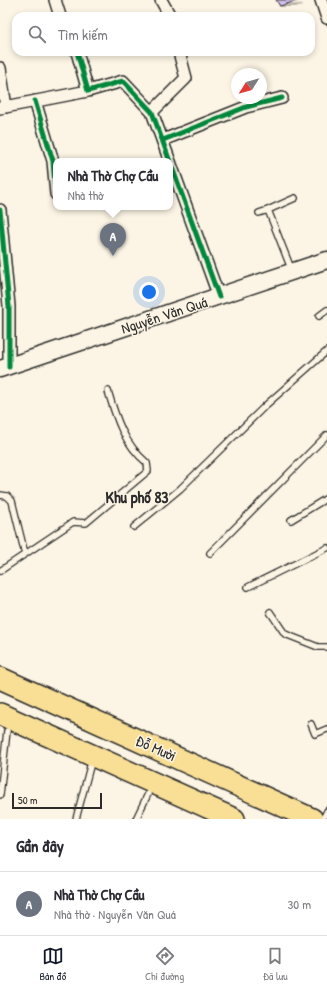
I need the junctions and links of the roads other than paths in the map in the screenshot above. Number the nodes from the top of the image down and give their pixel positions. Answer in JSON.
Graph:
{"nodes":[{"id":1,"x":55,"y":0,"type":"edge"},
{"id":2,"x":161,"y":0,"type":"edge"},
{"id":3,"x":321,"y":0,"type":"edge"},
{"id":4,"x":59,"y":12,"type":"edge"},
{"id":5,"x":168,"y":12,"type":"edge"},
{"id":6,"x":327,"y":18,"type":"edge"},
{"id":7,"x":78,"y":56,"type":"edge"},
{"id":8,"x":180,"y":56,"type":"edge"},
{"id":9,"x":0,"y":68,"type":"edge"},
{"id":10,"x":88,"y":91,"type":"junction"},
{"id":11,"x":282,"y":98,"type":"dead end"},
{"id":12,"x":35,"y":101,"type":"junction"},
{"id":13,"x":3,"y":107,"type":"edge"},
{"id":14,"x":152,"y":112,"type":"junction"},
{"id":15,"x":163,"y":140,"type":"junction"},
{"id":16,"x":168,"y":158,"type":"edge"},
{"id":17,"x":53,"y":161,"type":"edge"},
{"id":18,"x":173,"y":174,"type":"edge"},
{"id":19,"x":295,"y":198,"type":"dead end"},
{"id":20,"x":0,"y":210,"type":"edge"},
{"id":21,"x":268,"y":210,"type":"junction"},
{"id":22,"x":259,"y":213,"type":"dead end"},
{"id":23,"x":327,"y":260,"type":"edge"},
{"id":24,"x":292,"y":272,"type":"junction"},
{"id":25,"x":219,"y":297,"type":"junction"},
{"id":26,"x":327,"y":310,"type":"edge"},
{"id":27,"x":319,"y":316,"type":"dead end"},
{"id":28,"x":327,"y":351,"type":"edge"},
{"id":29,"x":5,"y":368,"type":"edge"},
{"id":30,"x":108,"y":391,"type":"dead end"},
{"id":31,"x":327,"y":435,"type":"edge"},
{"id":32,"x":0,"y":495,"type":"edge"},
{"id":33,"x":327,"y":498,"type":"edge"},
{"id":34,"x":291,"y":520,"type":"dead end"},
{"id":35,"x":134,"y":527,"type":"dead end"},
{"id":36,"x":327,"y":548,"type":"edge"},
{"id":37,"x":210,"y":553,"type":"dead end"},
{"id":38,"x":25,"y":554,"type":"junction"},
{"id":39,"x":0,"y":571,"type":"edge"},
{"id":40,"x":248,"y":587,"type":"dead end"},
{"id":41,"x":270,"y":612,"type":"dead end"},
{"id":42,"x":327,"y":647,"type":"edge"},
{"id":43,"x":0,"y":678,"type":"edge"},
{"id":44,"x":0,"y":692,"type":"edge"},
{"id":45,"x":2,"y":724,"type":"edge"},
{"id":46,"x":311,"y":724,"type":"dead end"},
{"id":47,"x":327,"y":729,"type":"edge"},
{"id":48,"x":91,"y":762,"type":"junction"},
{"id":49,"x":148,"y":794,"type":"junction"},
{"id":50,"x":0,"y":795,"type":"edge"},
{"id":51,"x":327,"y":811,"type":"edge"},
{"id":52,"x":76,"y":819,"type":"edge"},
{"id":53,"x":136,"y":819,"type":"edge"},
{"id":54,"x":202,"y":819,"type":"edge"},
{"id":55,"x":234,"y":819,"type":"edge"},
{"id":56,"x":285,"y":819,"type":"edge"},
{"id":57,"x":312,"y":819,"type":"edge"},
{"id":58,"x":323,"y":819,"type":"edge"}],
"edges":[{"from":1,"to":4,"type":"street"},
{"from":2,"to":5,"type":"street"},
{"from":3,"to":6,"type":"street"},
{"from":7,"to":10,"type":"street"},
{"from":8,"to":14,"type":"street"},
{"from":9,"to":13,"type":"street"},
{"from":10,"to":12,"type":"street"},
{"from":10,"to":14,"type":"street"},
{"from":11,"to":15,"type":"street"},
{"from":12,"to":13,"type":"street"},
{"from":12,"to":17,"type":"street"},
{"from":14,"to":15,"type":"street"},
{"from":15,"to":16,"type":"street"},
{"from":18,"to":25,"type":"street"},
{"from":19,"to":21,"type":"lane"},
{"from":20,"to":29,"type":"street"},
{"from":21,"to":22,"type":"lane"},
{"from":21,"to":24,"type":"lane"},
{"from":23,"to":24,"type":"main road","name":"Nguyễn Văn Quá"},
{"from":24,"to":25,"type":"main road","name":"Nguyễn Văn Quá"},
{"from":25,"to":29,"type":"main road","name":"Nguyễn Văn Quá"},
{"from":26,"to":27,"type":"lane"},
{"from":28,"to":35,"type":"lane"},
{"from":30,"to":38,"type":"lane"},
{"from":31,"to":37,"type":"lane"},
{"from":32,"to":38,"type":"lane"},
{"from":33,"to":34,"type":"lane"},
{"from":36,"to":40,"type":"lane"},
{"from":38,"to":39,"type":"lane"},
{"from":41,"to":42,"type":"lane"},
{"from":43,"to":57,"type":"highway","name":"Đỗ Mười"},
{"from":44,"to":56,"type":"highway","name":"Đỗ Mười"},
{"from":45,"to":48,"type":"highway"},
{"from":45,"to":50,"type":"lane"},
{"from":46,"to":47,"type":"lane"},
{"from":48,"to":49,"type":"highway"},
{"from":48,"to":52,"type":"lane"},
{"from":48,"to":55,"type":"highway"},
{"from":49,"to":53,"type":"lane"},
{"from":49,"to":54,"type":"highway"},
{"from":51,"to":58,"type":"lane"}]}
